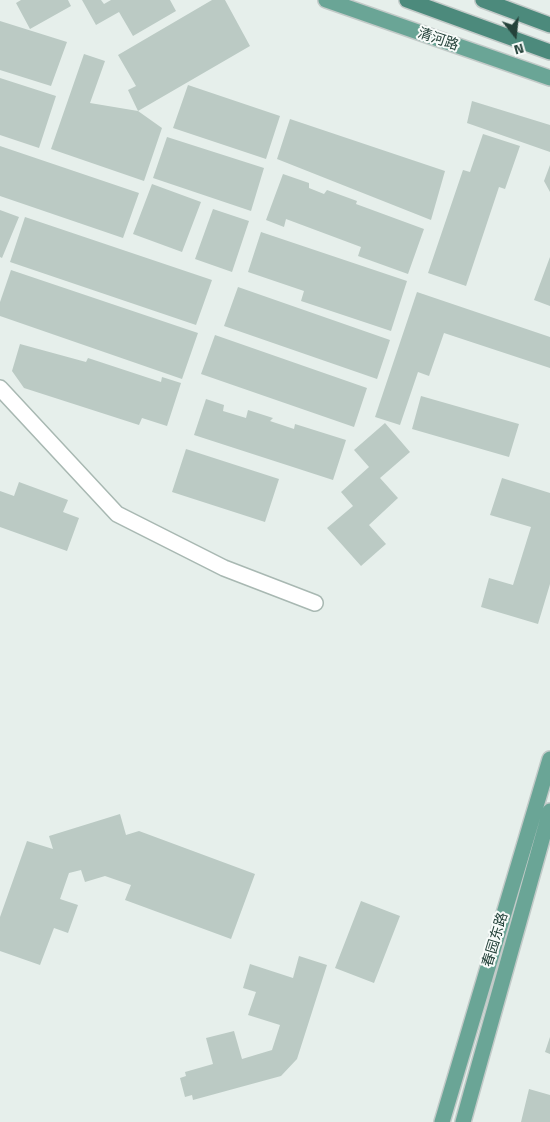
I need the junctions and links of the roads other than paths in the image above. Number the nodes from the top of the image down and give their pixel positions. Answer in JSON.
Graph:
{"nodes":[{"id":1,"x":326,"y":0,"type":"edge"},
{"id":2,"x":408,"y":0,"type":"edge"},
{"id":3,"x":483,"y":0,"type":"edge"},
{"id":4,"x":550,"y":25,"type":"edge"},
{"id":5,"x":550,"y":52,"type":"edge"},
{"id":6,"x":550,"y":78,"type":"edge"},
{"id":7,"x":0,"y":388,"type":"edge"},
{"id":8,"x":315,"y":603,"type":"dead end"},
{"id":9,"x":550,"y":759,"type":"edge"},
{"id":10,"x":550,"y":811,"type":"edge"},
{"id":11,"x":442,"y":1122,"type":"edge"},
{"id":12,"x":463,"y":1122,"type":"edge"}],
"edges":[{"from":1,"to":6,"type":"main road","name":"清河路"},
{"from":2,"to":5,"type":"highway"},
{"from":3,"to":4,"type":"highway"},
{"from":7,"to":8,"type":"street"},
{"from":9,"to":11,"type":"main road","name":"春园东路"},
{"from":10,"to":12,"type":"main road","name":"春园东路"}]}
